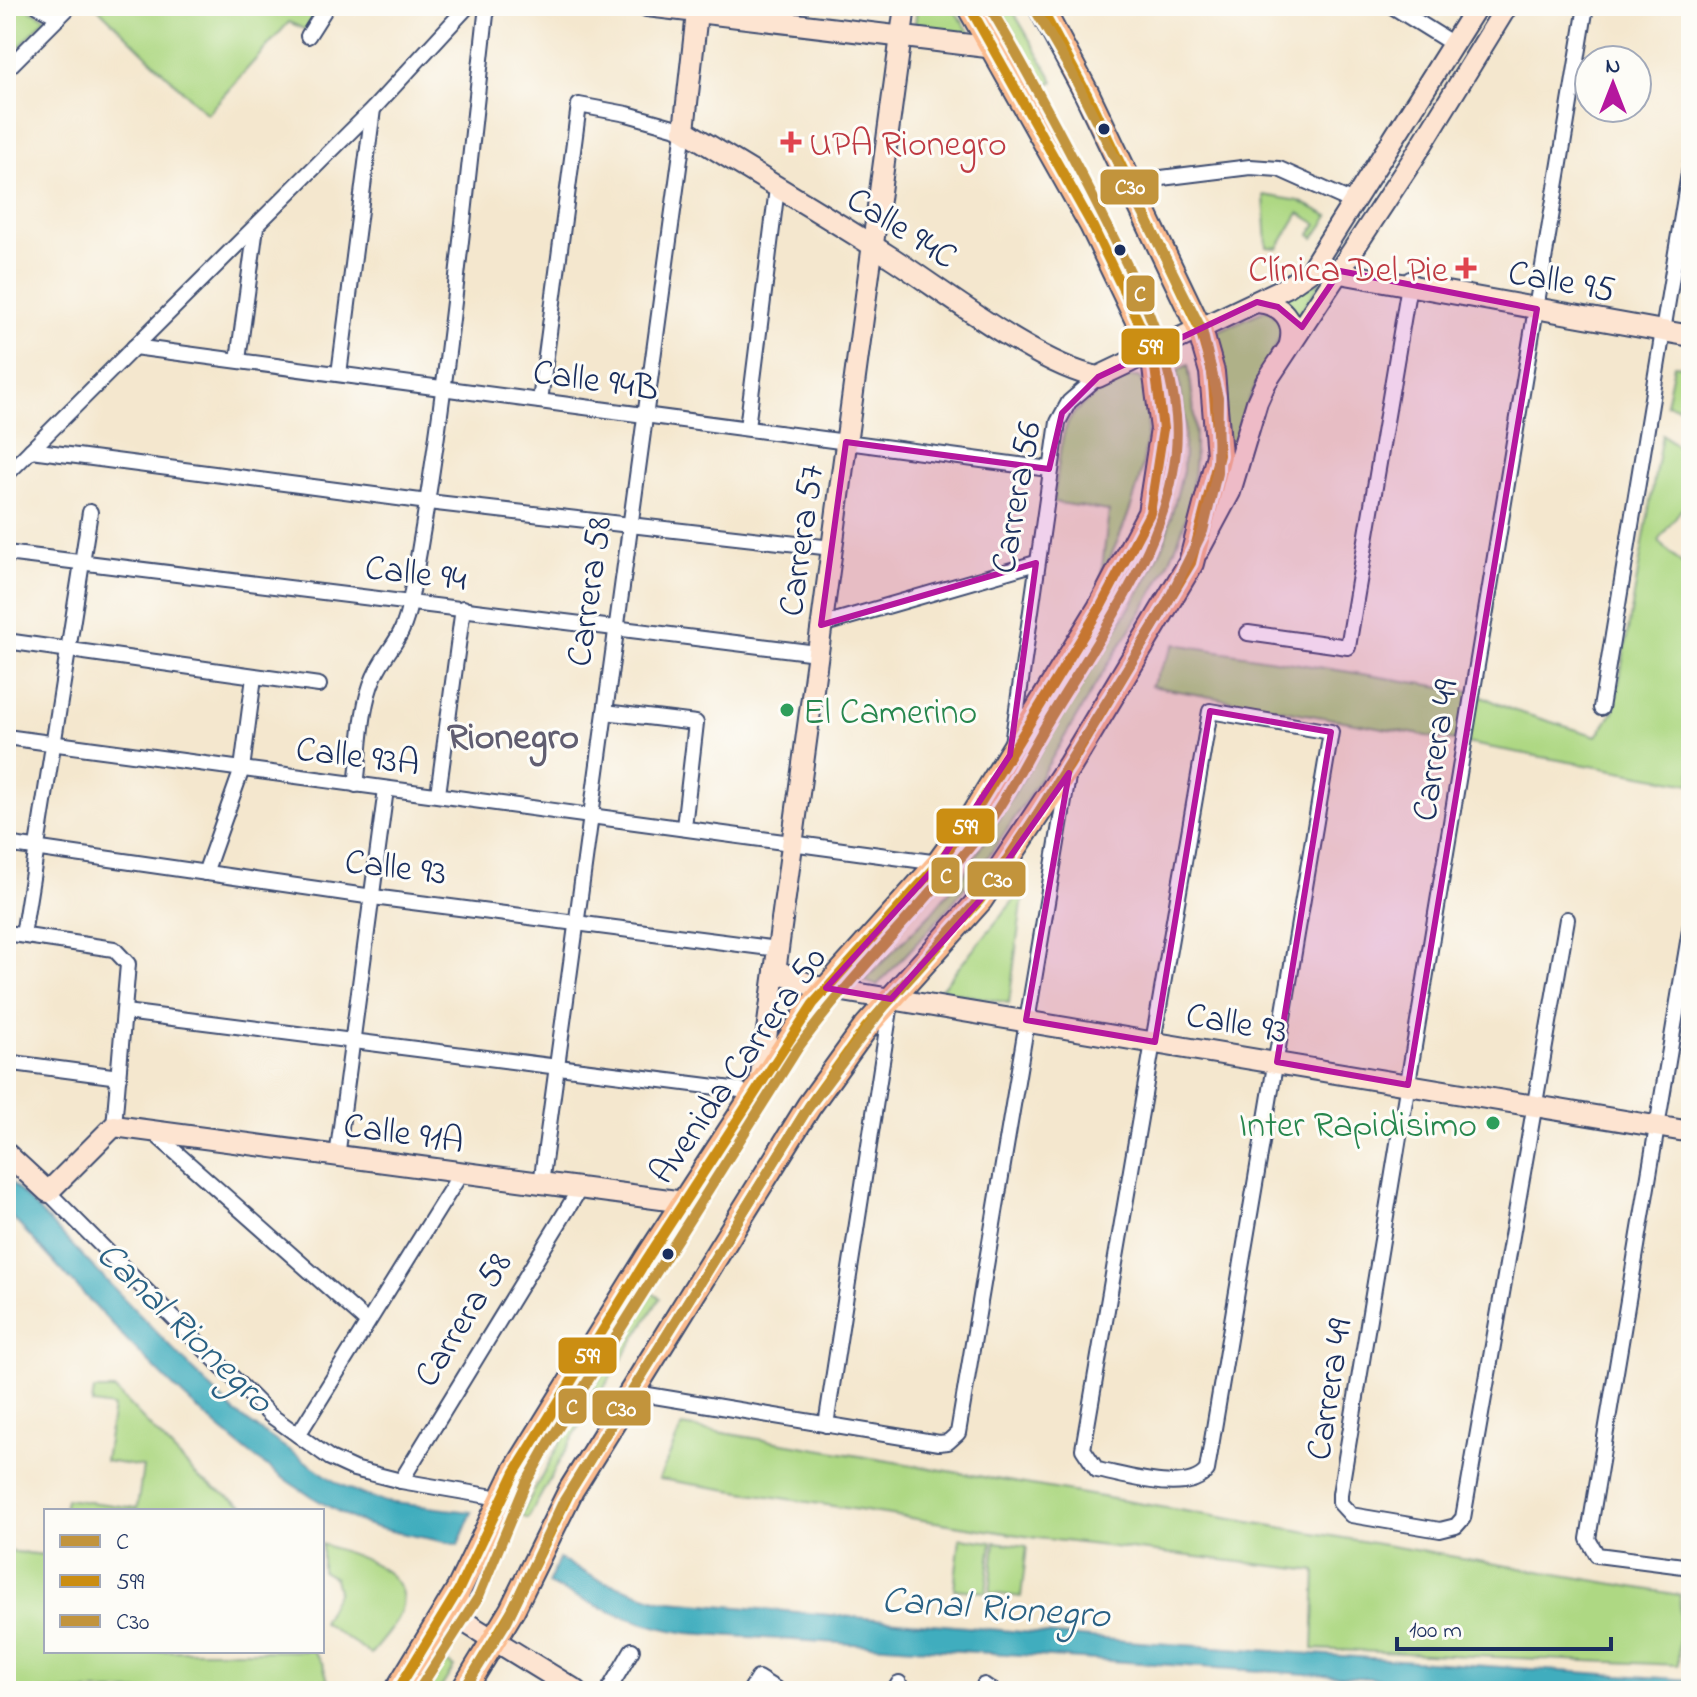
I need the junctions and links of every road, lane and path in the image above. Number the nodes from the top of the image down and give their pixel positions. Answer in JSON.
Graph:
{"nodes":[{"id":1,"x":38,"y":6,"type":"edge"},
{"id":2,"x":327,"y":6,"type":"edge"},
{"id":3,"x":468,"y":6,"type":"edge"},
{"id":4,"x":487,"y":6,"type":"edge"},
{"id":5,"x":647,"y":6,"type":"edge"},
{"id":6,"x":905,"y":6,"type":"edge"},
{"id":7,"x":969,"y":6,"type":"edge"},
{"id":8,"x":1040,"y":6,"type":"edge"},
{"id":9,"x":1392,"y":6,"type":"edge"},
{"id":10,"x":1477,"y":6,"type":"edge"},
{"id":11,"x":1507,"y":6,"type":"edge"},
{"id":12,"x":1586,"y":6,"type":"edge"},
{"id":13,"x":697,"y":10,"type":"edge"},
{"id":14,"x":64,"y":11,"type":"edge"},
{"id":15,"x":308,"y":36,"type":"dead end"},
{"id":16,"x":901,"y":36,"type":"junction"},
{"id":17,"x":1453,"y":44,"type":"junction"},
{"id":18,"x":995,"y":48,"type":"junction"},
{"id":19,"x":6,"y":70,"type":"edge"},
{"id":20,"x":373,"y":109,"type":"junction"},
{"id":21,"x":684,"y":130,"type":"junction"},
{"id":22,"x":1691,"y":161,"type":"edge"},
{"id":23,"x":1129,"y":182,"type":"junction"},
{"id":24,"x":777,"y":188,"type":"junction"},
{"id":25,"x":1355,"y":203,"type":"junction"},
{"id":26,"x":256,"y":227,"type":"junction"},
{"id":27,"x":872,"y":245,"type":"junction"},
{"id":28,"x":1310,"y":271,"type":"junction"},
{"id":29,"x":1340,"y":271,"type":"junction"},
{"id":30,"x":1409,"y":282,"type":"junction"},
{"id":31,"x":1257,"y":302,"type":"junction"},
{"id":32,"x":1538,"y":304,"type":"junction"},
{"id":33,"x":1662,"y":325,"type":"junction"},
{"id":34,"x":1691,"y":325,"type":"edge"},
{"id":35,"x":1200,"y":330,"type":"junction"},
{"id":36,"x":1691,"y":336,"type":"edge"},
{"id":37,"x":1290,"y":344,"type":"junction"},
{"id":38,"x":134,"y":347,"type":"junction"},
{"id":39,"x":1153,"y":352,"type":"junction"},
{"id":40,"x":238,"y":360,"type":"junction"},
{"id":41,"x":339,"y":374,"type":"junction"},
{"id":42,"x":1098,"y":377,"type":"junction"},
{"id":43,"x":444,"y":388,"type":"junction"},
{"id":44,"x":540,"y":401,"type":"junction"},
{"id":45,"x":645,"y":415,"type":"junction"},
{"id":46,"x":747,"y":428,"type":"junction"},
{"id":47,"x":846,"y":442,"type":"junction"},
{"id":48,"x":31,"y":450,"type":"junction"},
{"id":49,"x":1049,"y":469,"type":"junction"},
{"id":50,"x":6,"y":475,"type":"edge"},
{"id":51,"x":428,"y":502,"type":"junction"},
{"id":52,"x":90,"y":512,"type":"dead end"},
{"id":53,"x":629,"y":525,"type":"junction"},
{"id":54,"x":832,"y":548,"type":"junction"},
{"id":55,"x":6,"y":553,"type":"edge"},
{"id":56,"x":84,"y":562,"type":"junction"},
{"id":57,"x":1036,"y":563,"type":"junction"},
{"id":58,"x":1191,"y":563,"type":"junction"},
{"id":59,"x":410,"y":600,"type":"junction"},
{"id":60,"x":463,"y":608,"type":"junction"},
{"id":61,"x":821,"y":625,"type":"junction"},
{"id":62,"x":617,"y":627,"type":"junction"},
{"id":63,"x":1248,"y":633,"type":"dead end"},
{"id":64,"x":6,"y":641,"type":"edge"},
{"id":65,"x":70,"y":651,"type":"junction"},
{"id":66,"x":817,"y":653,"type":"junction"},
{"id":67,"x":254,"y":677,"type":"junction"},
{"id":68,"x":319,"y":685,"type":"dead end"},
{"id":69,"x":1601,"y":708,"type":"dead end"},
{"id":70,"x":605,"y":712,"type":"junction"},
{"id":71,"x":6,"y":737,"type":"edge"},
{"id":72,"x":55,"y":745,"type":"junction"},
{"id":73,"x":1010,"y":755,"type":"junction"},
{"id":74,"x":1070,"y":765,"type":"junction"},
{"id":75,"x":242,"y":769,"type":"junction"},
{"id":76,"x":356,"y":785,"type":"junction"},
{"id":77,"x":386,"y":789,"type":"junction"},
{"id":78,"x":438,"y":794,"type":"junction"},
{"id":79,"x":591,"y":814,"type":"junction"},
{"id":80,"x":684,"y":827,"type":"junction"},
{"id":81,"x":792,"y":842,"type":"junction"},
{"id":82,"x":6,"y":844,"type":"edge"},
{"id":83,"x":37,"y":849,"type":"junction"},
{"id":84,"x":939,"y":863,"type":"junction"},
{"id":85,"x":205,"y":873,"type":"junction"},
{"id":86,"x":373,"y":897,"type":"junction"},
{"id":87,"x":1567,"y":919,"type":"dead end"},
{"id":88,"x":577,"y":922,"type":"junction"},
{"id":89,"x":1691,"y":924,"type":"edge"},
{"id":90,"x":6,"y":933,"type":"edge"},
{"id":91,"x":23,"y":935,"type":"junction"},
{"id":92,"x":778,"y":949,"type":"junction"},
{"id":93,"x":775,"y":970,"type":"junction"},
{"id":94,"x":826,"y":988,"type":"junction"},
{"id":95,"x":891,"y":999,"type":"junction"},
{"id":96,"x":125,"y":1012,"type":"junction"},
{"id":97,"x":1026,"y":1020,"type":"junction"},
{"id":98,"x":354,"y":1040,"type":"junction"},
{"id":99,"x":1155,"y":1042,"type":"junction"},
{"id":100,"x":6,"y":1062,"type":"edge"},
{"id":101,"x":1277,"y":1062,"type":"junction"},
{"id":102,"x":557,"y":1064,"type":"junction"},
{"id":103,"x":119,"y":1077,"type":"junction"},
{"id":104,"x":1408,"y":1085,"type":"junction"},
{"id":105,"x":750,"y":1086,"type":"junction"},
{"id":106,"x":1535,"y":1106,"type":"junction"},
{"id":107,"x":114,"y":1126,"type":"junction"},
{"id":108,"x":1657,"y":1126,"type":"junction"},
{"id":109,"x":154,"y":1132,"type":"junction"},
{"id":110,"x":1691,"y":1132,"type":"edge"},
{"id":111,"x":6,"y":1153,"type":"edge"},
{"id":112,"x":337,"y":1157,"type":"junction"},
{"id":113,"x":461,"y":1173,"type":"junction"},
{"id":114,"x":541,"y":1184,"type":"junction"},
{"id":115,"x":579,"y":1190,"type":"junction"},
{"id":116,"x":48,"y":1192,"type":"junction"},
{"id":117,"x":684,"y":1202,"type":"junction"},
{"id":118,"x":366,"y":1321,"type":"junction"},
{"id":119,"x":630,"y":1392,"type":"junction"},
{"id":120,"x":826,"y":1425,"type":"junction"},
{"id":121,"x":298,"y":1435,"type":"junction"},
{"id":122,"x":401,"y":1481,"type":"junction"},
{"id":123,"x":500,"y":1498,"type":"junction"},
{"id":124,"x":1691,"y":1567,"type":"edge"},
{"id":125,"x":459,"y":1589,"type":"junction"},
{"id":126,"x":494,"y":1641,"type":"junction"},
{"id":127,"x":632,"y":1650,"type":"dead end"},
{"id":128,"x":754,"y":1684,"type":"edge"},
{"id":129,"x":397,"y":1691,"type":"edge"},
{"id":130,"x":463,"y":1691,"type":"edge"},
{"id":131,"x":577,"y":1691,"type":"edge"},
{"id":132,"x":608,"y":1691,"type":"edge"},
{"id":133,"x":779,"y":1691,"type":"edge"}],
"edges":[{"from":1,"to":14,"type":"street"},
{"from":2,"to":15,"type":"street"},
{"from":3,"to":20,"type":"street"},
{"from":4,"to":43,"type":"street"},
{"from":5,"to":13,"type":"street"},
{"from":6,"to":16,"type":"street","name":"Carrera 57"},
{"from":7,"to":18,"type":"main road","name":"Avenida Carrera 50"},
{"from":8,"to":23,"type":"main road"},
{"from":9,"to":17,"type":"street"},
{"from":10,"to":17,"type":"street"},
{"from":11,"to":29,"type":"street"},
{"from":12,"to":32,"type":"street","name":"Carrera 49"},
{"from":13,"to":16,"type":"street"},
{"from":13,"to":21,"type":"street","name":"Carrera 58"},
{"from":14,"to":19,"type":"street"},
{"from":16,"to":18,"type":"street"},
{"from":16,"to":27,"type":"street","name":"Carrera 57"},
{"from":17,"to":25,"type":"street"},
{"from":18,"to":39,"type":"main road","name":"Avenida Carrera 50"},
{"from":20,"to":26,"type":"street"},
{"from":20,"to":41,"type":"street"},
{"from":21,"to":24,"type":"street","name":"Calle 94C"},
{"from":21,"to":44,"type":"street","name":"Calle 94C"},
{"from":21,"to":45,"type":"street","name":"Carrera 58"},
{"from":22,"to":33,"type":"street"},
{"from":23,"to":25,"type":"street"},
{"from":23,"to":35,"type":"main road"},
{"from":24,"to":27,"type":"street","name":"Calle 94C"},
{"from":24,"to":46,"type":"street"},
{"from":25,"to":28,"type":"street"},
{"from":26,"to":38,"type":"street"},
{"from":26,"to":40,"type":"street"},
{"from":27,"to":42,"type":"street","name":"Calle 94C"},
{"from":27,"to":47,"type":"street","name":"Carrera 57"},
{"from":28,"to":29,"type":"street","name":"Calle 95"},
{"from":28,"to":31,"type":"street"},
{"from":29,"to":30,"type":"street","name":"Calle 95"},
{"from":29,"to":37,"type":"street"},
{"from":30,"to":32,"type":"street","name":"Calle 95"},
{"from":30,"to":63,"type":"street"},
{"from":31,"to":35,"type":"street"},
{"from":31,"to":37,"type":"street"},
{"from":32,"to":33,"type":"street","name":"Calle 95"},
{"from":32,"to":104,"type":"street","name":"Carrera 49"},
{"from":33,"to":34,"type":"street","name":"Calle 95"},
{"from":33,"to":36,"type":"street","name":"Calle 95"},
{"from":33,"to":69,"type":"street"},
{"from":35,"to":39,"type":"street","name":"Carrera 56"},
{"from":35,"to":58,"type":"main road"},
{"from":37,"to":58,"type":"street"},
{"from":38,"to":40,"type":"street","name":"Calle 94B"},
{"from":38,"to":48,"type":"street"},
{"from":39,"to":42,"type":"street","name":"Carrera 56"},
{"from":39,"to":73,"type":"main road","name":"Avenida Carrera 50"},
{"from":40,"to":41,"type":"street","name":"Calle 94B"},
{"from":41,"to":43,"type":"street","name":"Calle 94B"},
{"from":42,"to":49,"type":"street","name":"Carrera 56"},
{"from":43,"to":44,"type":"street","name":"Calle 94B"},
{"from":43,"to":51,"type":"street"},
{"from":44,"to":45,"type":"street","name":"Calle 94B"},
{"from":45,"to":46,"type":"street","name":"Calle 94B"},
{"from":45,"to":53,"type":"street","name":"Carrera 58"},
{"from":46,"to":47,"type":"street","name":"Calle 94B"},
{"from":47,"to":49,"type":"street","name":"Calle 94B"},
{"from":47,"to":54,"type":"street","name":"Carrera 57"},
{"from":48,"to":50,"type":"street"},
{"from":48,"to":51,"type":"street"},
{"from":49,"to":57,"type":"street","name":"Carrera 56"},
{"from":51,"to":53,"type":"street"},
{"from":51,"to":59,"type":"street"},
{"from":52,"to":56,"type":"street"},
{"from":53,"to":54,"type":"street"},
{"from":53,"to":62,"type":"street","name":"Carrera 58"},
{"from":54,"to":61,"type":"street","name":"Carrera 57"},
{"from":55,"to":56,"type":"street","name":"Calle 94"},
{"from":56,"to":59,"type":"street","name":"Calle 94"},
{"from":56,"to":65,"type":"street"},
{"from":57,"to":61,"type":"street"},
{"from":57,"to":73,"type":"street","name":"Carrera 56"},
{"from":58,"to":74,"type":"main road"},
{"from":59,"to":60,"type":"street","name":"Calle 94"},
{"from":59,"to":76,"type":"street"},
{"from":60,"to":62,"type":"street","name":"Calle 94"},
{"from":60,"to":78,"type":"street"},
{"from":61,"to":66,"type":"street","name":"Carrera 57"},
{"from":62,"to":66,"type":"street","name":"Calle 94"},
{"from":62,"to":70,"type":"street","name":"Carrera 58"},
{"from":64,"to":65,"type":"street"},
{"from":65,"to":67,"type":"street"},
{"from":65,"to":72,"type":"street"},
{"from":66,"to":81,"type":"street","name":"Carrera 57"},
{"from":67,"to":68,"type":"street"},
{"from":67,"to":75,"type":"street"},
{"from":70,"to":79,"type":"street","name":"Carrera 58"},
{"from":70,"to":80,"type":"street"},
{"from":71,"to":72,"type":"street","name":"Calle 93A"},
{"from":72,"to":75,"type":"street","name":"Calle 93A"},
{"from":72,"to":83,"type":"street"},
{"from":73,"to":84,"type":"main road","name":"Avenida Carrera 50"},
{"from":74,"to":95,"type":"main road"},
{"from":74,"to":97,"type":"street"},
{"from":75,"to":76,"type":"street","name":"Calle 93A"},
{"from":75,"to":85,"type":"street"},
{"from":76,"to":77,"type":"street","name":"Calle 93A"},
{"from":77,"to":78,"type":"street","name":"Calle 93A"},
{"from":77,"to":86,"type":"street"},
{"from":78,"to":79,"type":"street","name":"Calle 93A"},
{"from":79,"to":80,"type":"street","name":"Calle 93A"},
{"from":79,"to":88,"type":"street","name":"Carrera 58"},
{"from":80,"to":81,"type":"street","name":"Calle 93A"},
{"from":81,"to":84,"type":"street","name":"Calle 93A"},
{"from":81,"to":92,"type":"street","name":"Carrera 57"},
{"from":82,"to":83,"type":"street","name":"Calle 93"},
{"from":83,"to":85,"type":"street","name":"Calle 93"},
{"from":83,"to":91,"type":"street"},
{"from":84,"to":94,"type":"main road","name":"Avenida Carrera 50"},
{"from":85,"to":86,"type":"street","name":"Calle 93"},
{"from":86,"to":88,"type":"street","name":"Calle 93"},
{"from":86,"to":98,"type":"street"},
{"from":87,"to":106,"type":"street"},
{"from":88,"to":92,"type":"street","name":"Calle 93"},
{"from":88,"to":102,"type":"street","name":"Carrera 58"},
{"from":89,"to":108,"type":"street"},
{"from":90,"to":91,"type":"street"},
{"from":91,"to":96,"type":"street"},
{"from":92,"to":93,"type":"street","name":"Carrera 57"},
{"from":93,"to":94,"type":"street","name":"Calle 93"},
{"from":93,"to":105,"type":"street","name":"Carrera 57"},
{"from":94,"to":95,"type":"street","name":"Calle 93"},
{"from":94,"to":105,"type":"main road","name":"Avenida Carrera 50"},
{"from":95,"to":97,"type":"street","name":"Calle 93"},
{"from":95,"to":119,"type":"main road"},
{"from":95,"to":120,"type":"street"},
{"from":96,"to":98,"type":"street"},
{"from":96,"to":103,"type":"street"},
{"from":97,"to":99,"type":"street","name":"Calle 93"},
{"from":97,"to":120,"type":"street"},
{"from":98,"to":102,"type":"street"},
{"from":98,"to":112,"type":"street"},
{"from":99,"to":101,"type":"street","name":"Calle 93"},
{"from":99,"to":101,"type":"street"},
{"from":99,"to":101,"type":"street"},
{"from":100,"to":103,"type":"street"},
{"from":101,"to":104,"type":"street","name":"Calle 93"},
{"from":102,"to":105,"type":"street"},
{"from":102,"to":114,"type":"street","name":"Carrera 58"},
{"from":103,"to":107,"type":"street"},
{"from":104,"to":106,"type":"street","name":"Calle 93"},
{"from":104,"to":106,"type":"street","name":"Carrera 49"},
{"from":105,"to":117,"type":"main road","name":"Avenida Carrera 50"},
{"from":106,"to":108,"type":"street","name":"Calle 93"},
{"from":107,"to":109,"type":"street","name":"Calle 91A"},
{"from":107,"to":116,"type":"street"},
{"from":108,"to":110,"type":"street","name":"Calle 93"},
{"from":108,"to":124,"type":"street"},
{"from":109,"to":112,"type":"street","name":"Calle 91A"},
{"from":109,"to":118,"type":"street"},
{"from":111,"to":116,"type":"street"},
{"from":112,"to":113,"type":"street","name":"Calle 91A"},
{"from":113,"to":114,"type":"street","name":"Calle 91A"},
{"from":113,"to":118,"type":"street"},
{"from":114,"to":115,"type":"street","name":"Calle 91A"},
{"from":115,"to":117,"type":"street","name":"Calle 91A"},
{"from":115,"to":122,"type":"street","name":"Carrera 58"},
{"from":116,"to":121,"type":"street"},
{"from":117,"to":123,"type":"main road","name":"Avenida Carrera 50"},
{"from":118,"to":121,"type":"street"},
{"from":119,"to":120,"type":"street"},
{"from":119,"to":126,"type":"main road"},
{"from":121,"to":122,"type":"street"},
{"from":122,"to":123,"type":"street"},
{"from":123,"to":125,"type":"main road","name":"Avenida Carrera 50"},
{"from":125,"to":126,"type":"street"},
{"from":125,"to":129,"type":"main road","name":"Avenida Carrera 50"},
{"from":126,"to":130,"type":"main road"},
{"from":126,"to":131,"type":"street"},
{"from":127,"to":132,"type":"street"},
{"from":128,"to":133,"type":"street"}]}
